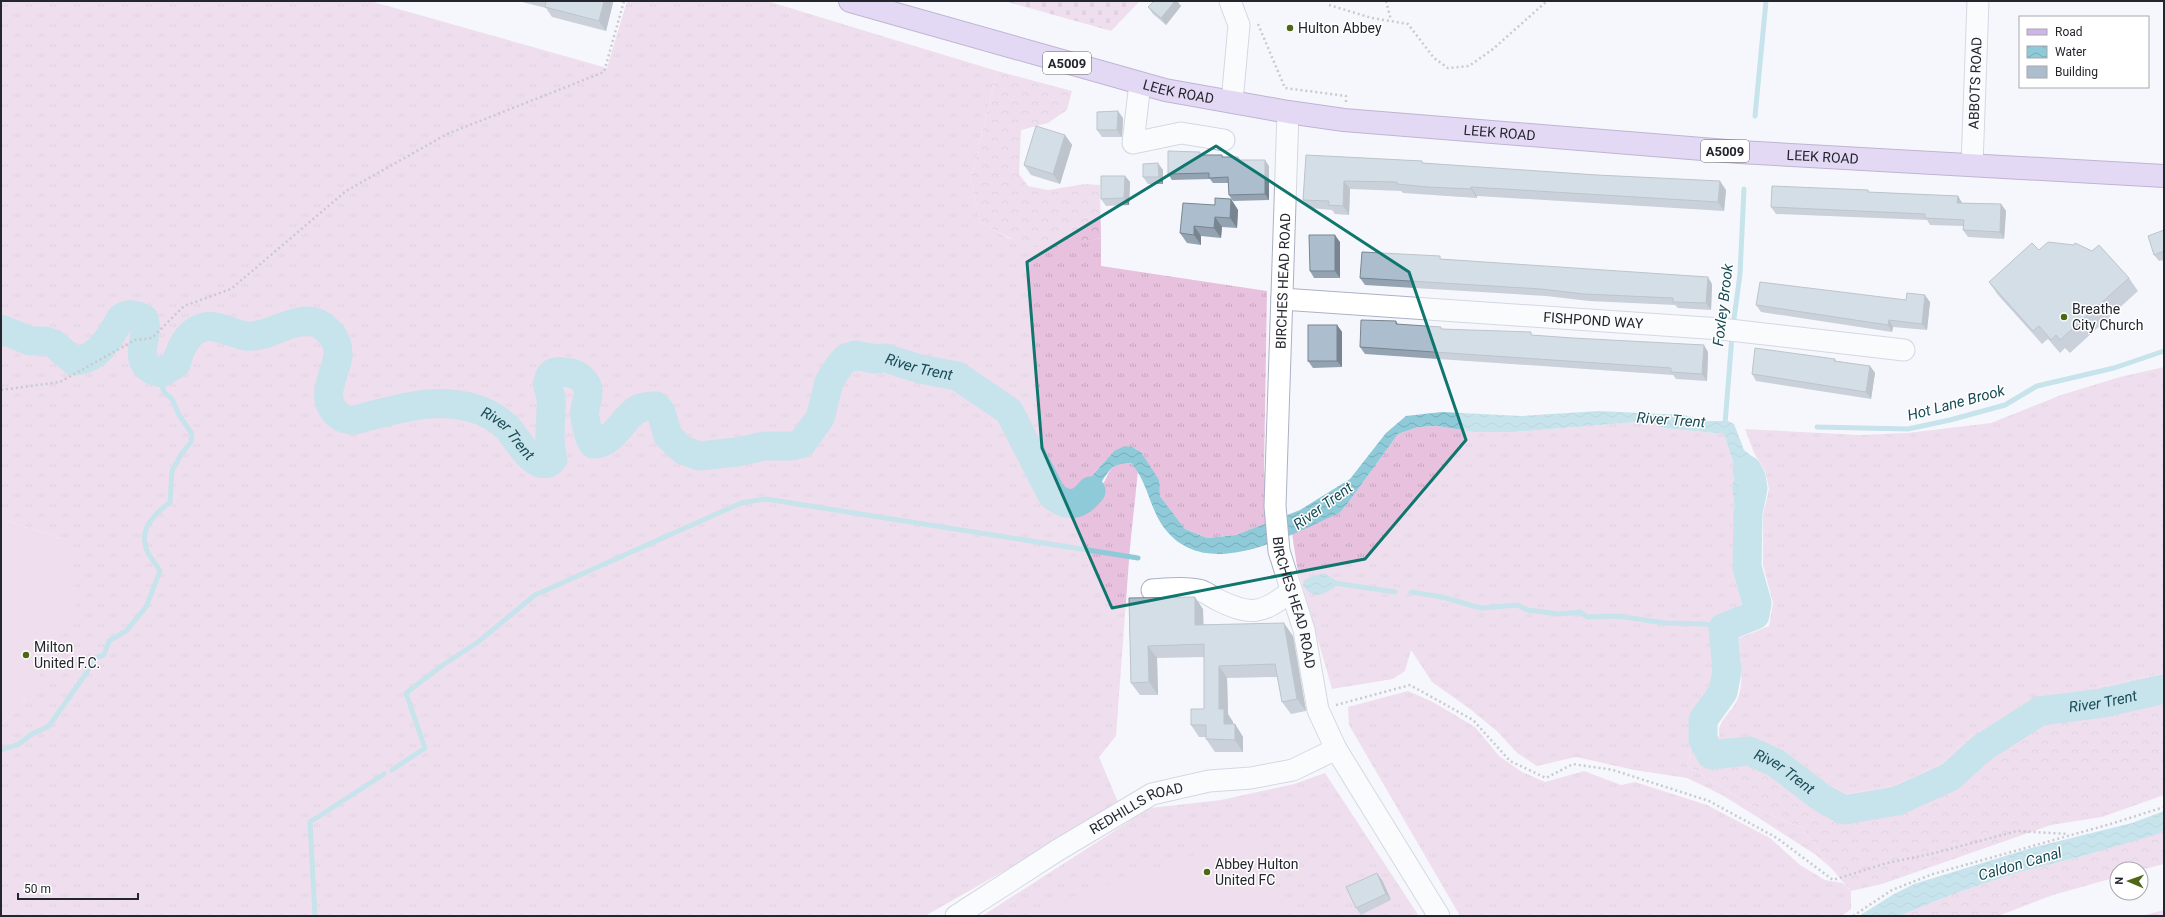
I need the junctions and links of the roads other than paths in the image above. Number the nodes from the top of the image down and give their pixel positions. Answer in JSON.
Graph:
{"nodes":[{"id":1,"x":850,"y":1,"type":"edge"},
{"id":2,"x":1230,"y":1,"type":"edge"},
{"id":3,"x":1978,"y":1,"type":"edge"},
{"id":4,"x":1140,"y":83,"type":"junction"},
{"id":5,"x":1232,"y":102,"type":"junction"},
{"id":6,"x":1288,"y":112,"type":"junction"},
{"id":7,"x":1224,"y":140,"type":"dead end"},
{"id":8,"x":1972,"y":165,"type":"junction"},
{"id":9,"x":2164,"y":176,"type":"edge"},
{"id":10,"x":1282,"y":299,"type":"junction"},
{"id":11,"x":1904,"y":350,"type":"dead end"},
{"id":12,"x":1152,"y":590,"type":"dead end"},
{"id":13,"x":1290,"y":592,"type":"junction"},
{"id":14,"x":1336,"y":749,"type":"junction"},
{"id":15,"x":956,"y":916,"type":"edge"},
{"id":16,"x":1439,"y":916,"type":"edge"}],
"edges":[{"from":1,"to":4,"type":"main road","name":"LEEK ROAD","number":"A5009"},
{"from":2,"to":5,"type":"street"},
{"from":3,"to":8,"type":"street","name":"ABBOTS ROAD"},
{"from":4,"to":5,"type":"main road","name":"LEEK ROAD","number":"A5009"},
{"from":4,"to":7,"type":"street"},
{"from":5,"to":6,"type":"main road","name":"LEEK ROAD","number":"A5009"},
{"from":6,"to":8,"type":"main road","name":"LEEK ROAD","number":"A5009"},
{"from":6,"to":10,"type":"street","name":"BIRCHES HEAD ROAD"},
{"from":8,"to":9,"type":"main road","name":"LEEK ROAD","number":"A5009"},
{"from":10,"to":11,"type":"street","name":"FISHPOND WAY"},
{"from":10,"to":13,"type":"street","name":"BIRCHES HEAD ROAD"},
{"from":12,"to":13,"type":"street"},
{"from":13,"to":14,"type":"street","name":"BIRCHES HEAD ROAD"},
{"from":14,"to":15,"type":"street","name":"REDHILLS ROAD"},
{"from":14,"to":16,"type":"street","name":"BIRCHES HEAD ROAD"}]}
